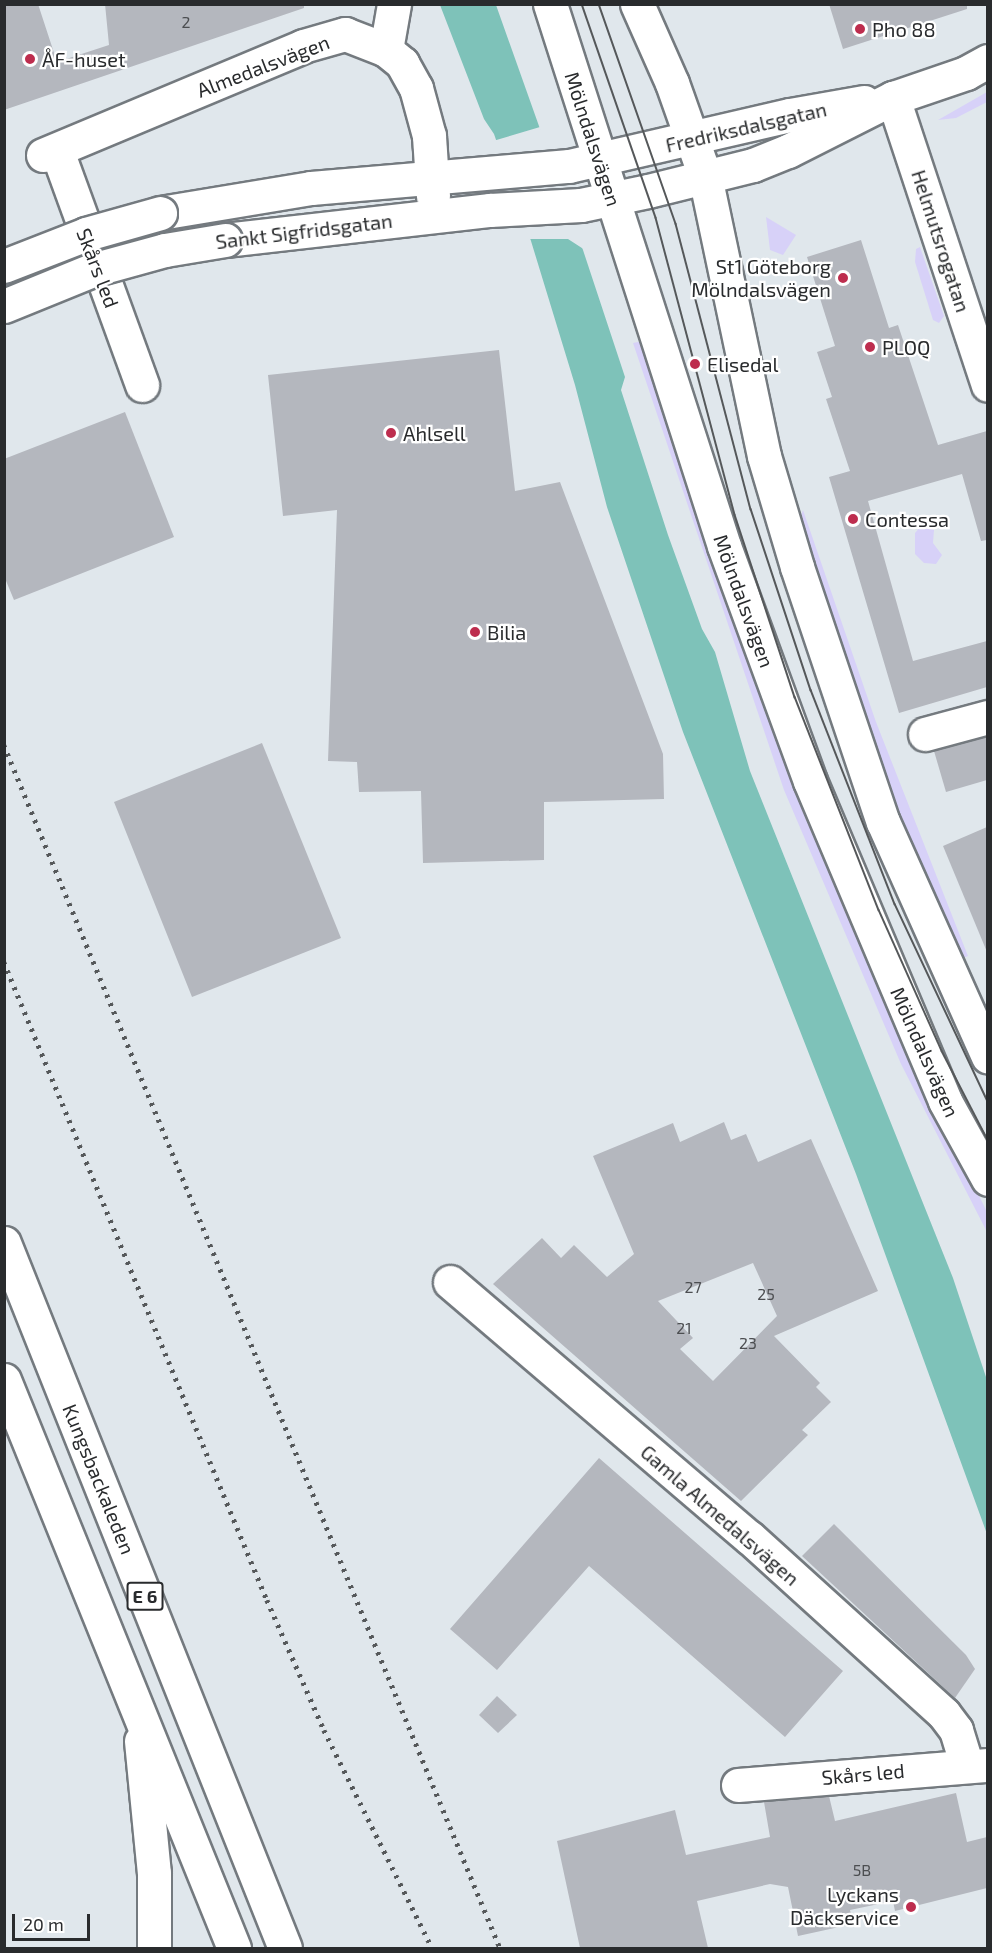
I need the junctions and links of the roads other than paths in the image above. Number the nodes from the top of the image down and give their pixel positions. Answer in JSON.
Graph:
{"nodes":[{"id":1,"x":394,"y":4,"type":"edge"},
{"id":2,"x":550,"y":4,"type":"edge"},
{"id":3,"x":637,"y":4,"type":"edge"},
{"id":4,"x":386,"y":50,"type":"junction"},
{"id":5,"x":987,"y":61,"type":"edge"},
{"id":6,"x":893,"y":98,"type":"junction"},
{"id":7,"x":694,"y":138,"type":"junction"},
{"id":8,"x":50,"y":153,"type":"joint"},
{"id":9,"x":599,"y":161,"type":"junction"},
{"id":10,"x":432,"y":176,"type":"junction"},
{"id":11,"x":705,"y":176,"type":"junction"},
{"id":12,"x":612,"y":199,"type":"junction"},
{"id":13,"x":434,"y":216,"type":"junction"},
{"id":14,"x":4,"y":266,"type":"edge"},
{"id":15,"x":4,"y":306,"type":"edge"},
{"id":16,"x":142,"y":385,"type":"dead end"},
{"id":17,"x":987,"y":385,"type":"edge"},
{"id":18,"x":987,"y":717,"type":"edge"},
{"id":19,"x":925,"y":734,"type":"dead end"},
{"id":20,"x":987,"y":1058,"type":"edge"},
{"id":21,"x":987,"y":1179,"type":"edge"},
{"id":22,"x":4,"y":1243,"type":"edge"},
{"id":23,"x":450,"y":1282,"type":"dead end"},
{"id":24,"x":4,"y":1380,"type":"edge"},
{"id":25,"x":137,"y":1703,"type":"junction"},
{"id":26,"x":977,"y":1765,"type":"edge"},
{"id":27,"x":738,"y":1785,"type":"dead end"},
{"id":28,"x":154,"y":1948,"type":"edge"},
{"id":29,"x":234,"y":1948,"type":"edge"},
{"id":30,"x":285,"y":1948,"type":"edge"}],
"edges":[{"from":1,"to":4,"type":"main road"},
{"from":2,"to":9,"type":"main road","name":"Mölndalsvägen"},
{"from":3,"to":7,"type":"main road"},
{"from":4,"to":8,"type":"main road","name":"Almedalsvägen"},
{"from":4,"to":10,"type":"main road","name":"Almedalsvägen"},
{"from":5,"to":6,"type":"main road","name":"Fredriksdalsgatan"},
{"from":6,"to":7,"type":"main road","name":"Fredriksdalsgatan"},
{"from":6,"to":11,"type":"main road","name":"Fredriksdalsgatan"},
{"from":6,"to":17,"type":"main road","name":"Helmutsrogatan"},
{"from":7,"to":9,"type":"main road","name":"Fredriksdalsgatan"},
{"from":7,"to":11,"type":"main road"},
{"from":8,"to":16,"type":"main road","name":"Skårs led"},
{"from":9,"to":10,"type":"main road","name":"Sankt Sigfridsgatan"},
{"from":9,"to":12,"type":"main road","name":"Mölndalsvägen"},
{"from":10,"to":13,"type":"main road","name":"Almedalsvägen"},
{"from":10,"to":14,"type":"main road","name":"Sankt Sigfridsgatan","bridge":true},
{"from":11,"to":12,"type":"main road","name":"Fredriksdalsgatan"},
{"from":11,"to":20,"type":"main road"},
{"from":12,"to":13,"type":"main road","name":"Sankt Sigfridsgatan"},
{"from":12,"to":21,"type":"main road","name":"Mölndalsvägen"},
{"from":13,"to":15,"type":"main road","name":"Sankt Sigfridsgatan","bridge":true},
{"from":18,"to":19,"type":"main road"},
{"from":22,"to":30,"type":"main road","name":"Kungsbackaleden","number":"E 6"},
{"from":23,"to":26,"type":"main road","name":"Gamla Almedalsvägen"},
{"from":24,"to":25,"type":"main road","number":"E 6"},
{"from":25,"to":28,"type":"main road"},
{"from":25,"to":29,"type":"main road","number":"E 6"},
{"from":26,"to":27,"type":"main road","name":"Skårs led"}]}
